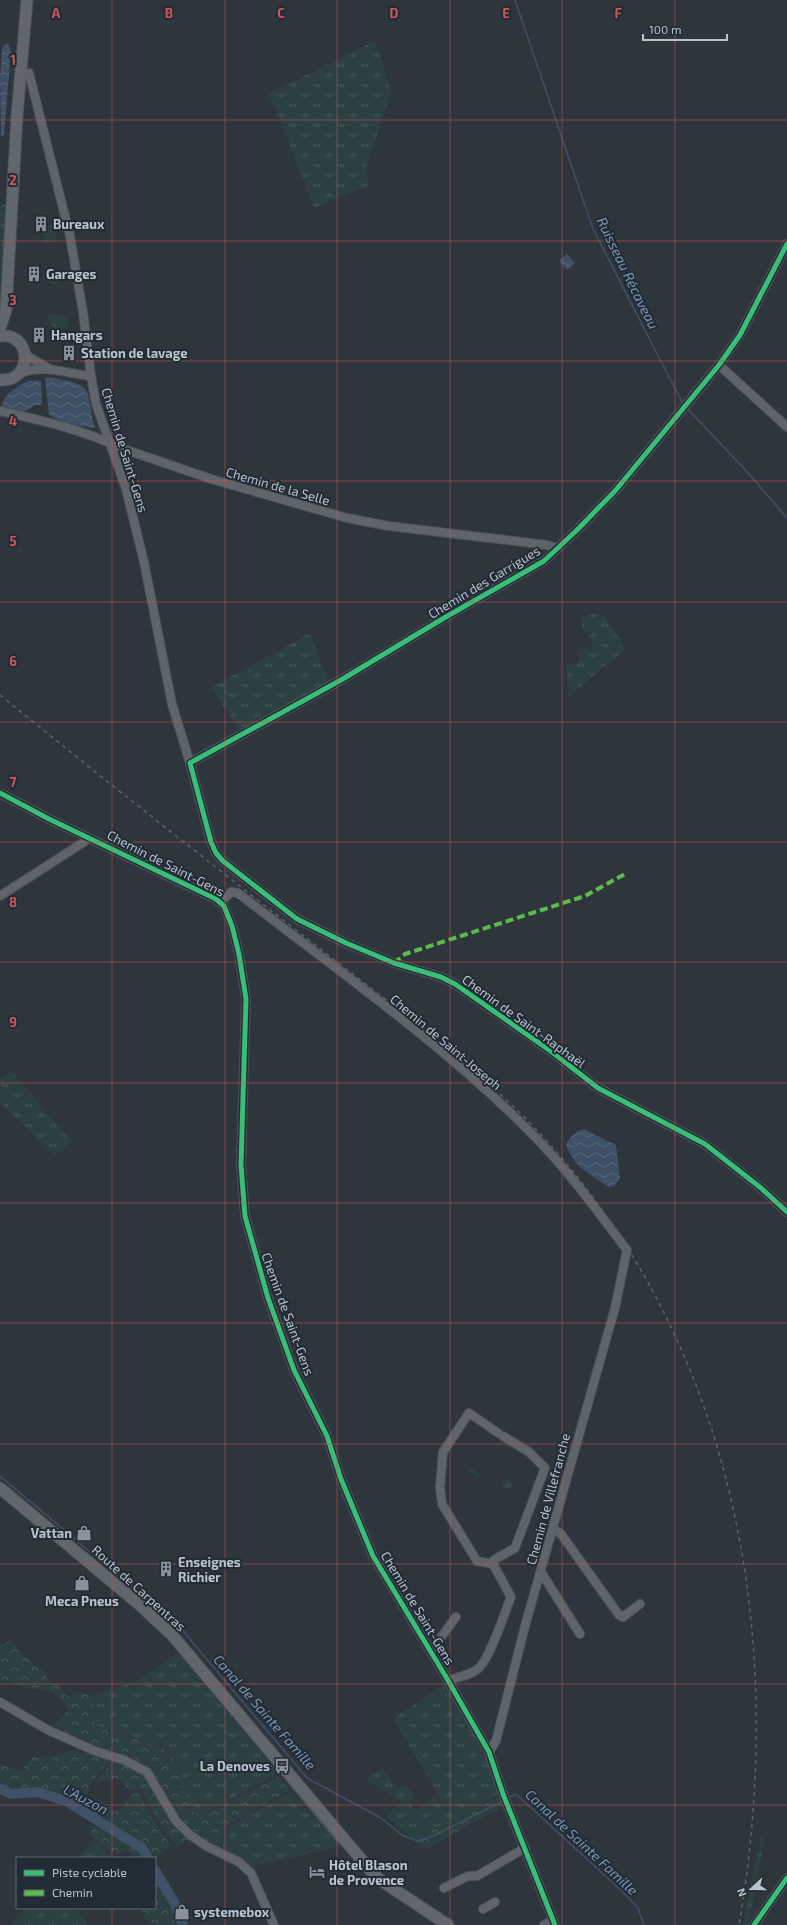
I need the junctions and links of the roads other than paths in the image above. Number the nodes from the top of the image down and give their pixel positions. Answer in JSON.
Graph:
{"nodes":[{"id":1,"x":27,"y":1,"type":"edge"},
{"id":2,"x":28,"y":73,"type":"dead end"},
{"id":3,"x":787,"y":244,"type":"edge"},
{"id":4,"x":6,"y":310,"type":"junction"},
{"id":5,"x":0,"y":328,"type":"edge"},
{"id":6,"x":0,"y":336,"type":"edge"},
{"id":7,"x":14,"y":338,"type":"junction"},
{"id":8,"x":24,"y":350,"type":"junction"},
{"id":9,"x":719,"y":365,"type":"junction"},
{"id":10,"x":51,"y":370,"type":"junction"},
{"id":11,"x":19,"y":374,"type":"junction"},
{"id":12,"x":91,"y":376,"type":"junction"},
{"id":13,"x":2,"y":381,"type":"edge"},
{"id":14,"x":0,"y":411,"type":"edge"},
{"id":15,"x":787,"y":426,"type":"edge"},
{"id":16,"x":108,"y":442,"type":"junction"},
{"id":17,"x":557,"y":548,"type":"junction"},
{"id":18,"x":190,"y":763,"type":"junction"},
{"id":19,"x":0,"y":793,"type":"edge"},
{"id":20,"x":88,"y":838,"type":"junction"},
{"id":21,"x":0,"y":896,"type":"edge"},
{"id":22,"x":221,"y":902,"type":"junction"},
{"id":23,"x":787,"y":1212,"type":"edge"},
{"id":24,"x":627,"y":1250,"type":"joint"},
{"id":25,"x":0,"y":1488,"type":"edge"},
{"id":26,"x":553,"y":1528,"type":"junction"},
{"id":27,"x":493,"y":1564,"type":"junction"},
{"id":28,"x":541,"y":1572,"type":"junction"},
{"id":29,"x":640,"y":1604,"type":"dead end"},
{"id":30,"x":456,"y":1617,"type":"dead end"},
{"id":31,"x":580,"y":1634,"type":"dead end"},
{"id":32,"x":431,"y":1651,"type":"junction"},
{"id":33,"x":448,"y":1680,"type":"junction"},
{"id":34,"x":0,"y":1702,"type":"edge"},
{"id":35,"x":489,"y":1752,"type":"junction"},
{"id":36,"x":525,"y":1848,"type":"junction"},
{"id":37,"x":787,"y":1878,"type":"edge"},
{"id":38,"x":444,"y":1888,"type":"dead end"},
{"id":39,"x":495,"y":1902,"type":"dead end"},
{"id":40,"x":483,"y":1909,"type":"dead end"},
{"id":41,"x":554,"y":1922,"type":"edge"},
{"id":42,"x":274,"y":1925,"type":"edge"},
{"id":43,"x":448,"y":1925,"type":"edge"},
{"id":44,"x":544,"y":1925,"type":"edge"},
{"id":45,"x":754,"y":1925,"type":"edge"}],
"edges":[{"from":1,"to":4,"type":"main road"},
{"from":2,"to":12,"type":"street","name":"Chemin de Saint-Gens"},
{"from":3,"to":9,"type":"street","name":"Chemin des Garrigues"},
{"from":4,"to":5,"type":"main road"},
{"from":4,"to":7,"type":"main road"},
{"from":6,"to":7,"type":"main road"},
{"from":7,"to":8,"type":"main road"},
{"from":8,"to":10,"type":"street"},
{"from":8,"to":11,"type":"main road"},
{"from":9,"to":15,"type":"street"},
{"from":9,"to":17,"type":"street","name":"Chemin des Garrigues"},
{"from":10,"to":11,"type":"street"},
{"from":10,"to":12,"type":"street"},
{"from":11,"to":13,"type":"main road"},
{"from":12,"to":16,"type":"street","name":"Chemin de Saint-Gens"},
{"from":14,"to":16,"type":"street","name":"Chemin de la Selle"},
{"from":16,"to":17,"type":"street","name":"Chemin de la Selle"},
{"from":16,"to":18,"type":"street","name":"Chemin de Saint-Gens"},
{"from":17,"to":18,"type":"street","name":"Chemin des Garrigues"},
{"from":18,"to":23,"type":"street","name":"Chemin de Saint-Raphaël"},
{"from":19,"to":20,"type":"street","name":"Chemin de Saint-Gens"},
{"from":20,"to":21,"type":"street"},
{"from":20,"to":22,"type":"street","name":"Chemin de Saint-Gens"},
{"from":22,"to":24,"type":"street","name":"Chemin de Saint-Joseph"},
{"from":22,"to":32,"type":"street","name":"Chemin de Saint-Gens"},
{"from":24,"to":26,"type":"street","name":"Chemin de Villefranche"},
{"from":25,"to":43,"type":"main road","name":"Route de Carpentras"},
{"from":26,"to":28,"type":"street","name":"Chemin de Villefranche"},
{"from":26,"to":29,"type":"street"},
{"from":27,"to":27,"type":"street"},
{"from":27,"to":33,"type":"street"},
{"from":28,"to":31,"type":"street"},
{"from":28,"to":35,"type":"street","name":"Chemin de Villefranche"},
{"from":30,"to":32,"type":"street"},
{"from":32,"to":33,"type":"street","name":"Chemin de Saint-Gens"},
{"from":33,"to":35,"type":"street","name":"Chemin de Saint-Gens"},
{"from":34,"to":42,"type":"street"},
{"from":35,"to":36,"type":"street","name":"Chemin de Saint-Gens"},
{"from":36,"to":38,"type":"street"},
{"from":36,"to":41,"type":"street","name":"Chemin de Saint-Gens"},
{"from":37,"to":45,"type":"street"},
{"from":39,"to":40,"type":"street"},
{"from":41,"to":44,"type":"street"}]}
